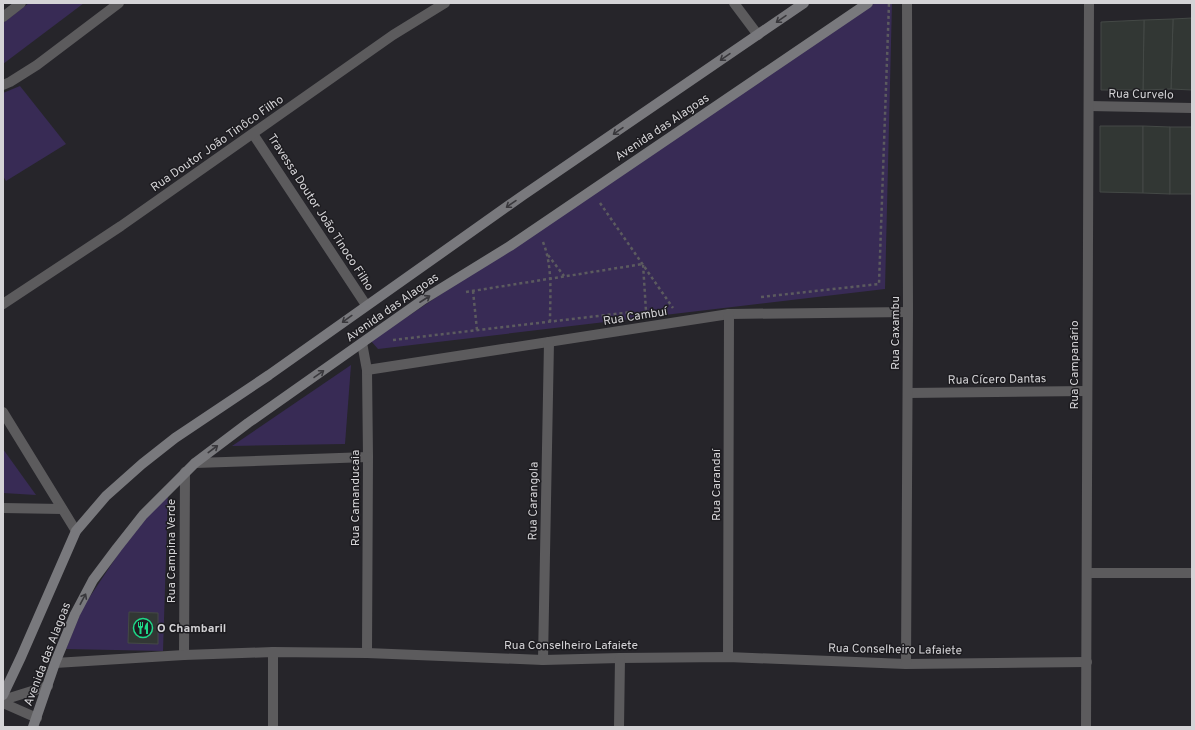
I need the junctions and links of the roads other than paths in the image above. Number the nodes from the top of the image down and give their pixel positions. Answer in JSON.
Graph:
{"nodes":[{"id":1,"x":21,"y":3,"type":"edge"},
{"id":2,"x":119,"y":3,"type":"edge"},
{"id":3,"x":445,"y":3,"type":"edge"},
{"id":4,"x":734,"y":3,"type":"edge"},
{"id":5,"x":804,"y":3,"type":"edge"},
{"id":6,"x":868,"y":3,"type":"edge"},
{"id":7,"x":907,"y":3,"type":"edge"},
{"id":8,"x":1089,"y":3,"type":"edge"},
{"id":9,"x":3,"y":17,"type":"edge"},
{"id":10,"x":758,"y":35,"type":"junction"},
{"id":11,"x":3,"y":85,"type":"edge"},
{"id":12,"x":1089,"y":106,"type":"junction"},
{"id":13,"x":1192,"y":108,"type":"edge"},
{"id":14,"x":253,"y":134,"type":"junction"},
{"id":15,"x":3,"y":304,"type":"edge"},
{"id":16,"x":366,"y":305,"type":"junction"},
{"id":17,"x":908,"y":312,"type":"junction"},
{"id":18,"x":729,"y":314,"type":"junction"},
{"id":19,"x":549,"y":342,"type":"junction"},
{"id":20,"x":362,"y":343,"type":"junction"},
{"id":21,"x":367,"y":370,"type":"junction"},
{"id":22,"x":1087,"y":391,"type":"junction"},
{"id":23,"x":908,"y":393,"type":"junction"},
{"id":24,"x":3,"y":412,"type":"edge"},
{"id":25,"x":368,"y":457,"type":"junction"},
{"id":26,"x":194,"y":463,"type":"junction"},
{"id":27,"x":185,"y":472,"type":"junction"},
{"id":28,"x":3,"y":508,"type":"edge"},
{"id":29,"x":62,"y":509,"type":"junction"},
{"id":30,"x":76,"y":531,"type":"junction"},
{"id":31,"x":1087,"y":573,"type":"junction"},
{"id":32,"x":1192,"y":573,"type":"edge"},
{"id":33,"x":273,"y":652,"type":"junction"},
{"id":34,"x":367,"y":653,"type":"junction"},
{"id":35,"x":184,"y":655,"type":"junction"},
{"id":36,"x":728,"y":657,"type":"junction"},
{"id":37,"x":620,"y":658,"type":"junction"},
{"id":38,"x":543,"y":660,"type":"junction"},
{"id":39,"x":1087,"y":662,"type":"junction"},
{"id":40,"x":55,"y":663,"type":"junction"},
{"id":41,"x":906,"y":664,"type":"junction"},
{"id":42,"x":48,"y":686,"type":"junction"},
{"id":43,"x":3,"y":695,"type":"edge"},
{"id":44,"x":3,"y":702,"type":"edge"},
{"id":45,"x":35,"y":723,"type":"edge"},
{"id":46,"x":273,"y":727,"type":"edge"},
{"id":47,"x":619,"y":727,"type":"edge"},
{"id":48,"x":1086,"y":727,"type":"edge"}],
"edges":[{"from":1,"to":9,"type":"street"},
{"from":2,"to":11,"type":"street"},
{"from":3,"to":14,"type":"street","name":"Rua Doutor João Tinôco Filho"},
{"from":4,"to":10,"type":"street"},
{"from":5,"to":10,"type":"main road","name":"Avenida das Alagoas","one_way":true},
{"from":20,"to":6,"type":"main road","name":"Avenida das Alagoas","one_way":true},
{"from":7,"to":17,"type":"street","name":"Rua Caxambu"},
{"from":8,"to":12,"type":"street","name":"Rua Campanário"},
{"from":10,"to":16,"type":"main road","name":"Avenida das Alagoas","one_way":true},
{"from":12,"to":13,"type":"street","name":"Rua Curvelo"},
{"from":12,"to":22,"type":"street","name":"Rua Campanário"},
{"from":14,"to":15,"type":"street","name":"Rua Doutor João Tinôco Filho"},
{"from":14,"to":16,"type":"street","name":"Travessa Doutor João Tinoco Filho"},
{"from":16,"to":30,"type":"main road","name":"Avenida das Alagoas","one_way":true},
{"from":17,"to":18,"type":"street","name":"Rua Cambuí"},
{"from":17,"to":23,"type":"street","name":"Rua Caxambu"},
{"from":18,"to":19,"type":"street","name":"Rua Cambuí"},
{"from":18,"to":36,"type":"street","name":"Rua Carandaí"},
{"from":19,"to":21,"type":"street","name":"Rua Cambuí"},
{"from":19,"to":38,"type":"street","name":"Rua Carangola"},
{"from":20,"to":21,"type":"street","name":"Rua Camanducaia"},
{"from":26,"to":20,"type":"main road","name":"Avenida das Alagoas","one_way":true},
{"from":21,"to":25,"type":"street","name":"Rua Camanducaia"},
{"from":22,"to":23,"type":"street","name":"Rua Cícero Dantas"},
{"from":22,"to":31,"type":"street","name":"Rua Campanário"},
{"from":23,"to":41,"type":"street","name":"Rua Caxambu"},
{"from":24,"to":29,"type":"street"},
{"from":25,"to":26,"type":"street"},
{"from":25,"to":34,"type":"street","name":"Rua Camanducaia"},
{"from":26,"to":27,"type":"main road","name":"Avenida das Alagoas"},
{"from":27,"to":35,"type":"street","name":"Rua Campina Verde"},
{"from":40,"to":27,"type":"main road","name":"Avenida das Alagoas","one_way":true},
{"from":28,"to":29,"type":"street"},
{"from":29,"to":30,"type":"street"},
{"from":30,"to":43,"type":"main road","name":"Avenida das Alagoas"},
{"from":31,"to":32,"type":"street"},
{"from":31,"to":39,"type":"street","name":"Rua Campanário"},
{"from":33,"to":34,"type":"street","name":"Rua Conselheiro Lafaiete"},
{"from":33,"to":35,"type":"street","name":"Rua Conselheiro Lafaiete"},
{"from":33,"to":46,"type":"street"},
{"from":34,"to":38,"type":"street","name":"Rua Conselheiro Lafaiete"},
{"from":35,"to":40,"type":"street","name":"Rua Conselheiro Lafaiete"},
{"from":36,"to":37,"type":"street","name":"Rua Conselheiro Lafaiete"},
{"from":36,"to":41,"type":"street","name":"Rua Conselheiro Lafaiete"},
{"from":37,"to":38,"type":"street","name":"Rua Conselheiro Lafaiete"},
{"from":37,"to":47,"type":"street"},
{"from":39,"to":41,"type":"street","name":"Rua Conselheiro Lafaiete"},
{"from":39,"to":48,"type":"street","name":"Rua Campanário"},
{"from":40,"to":42,"type":"main road","name":"Avenida das Alagoas"},
{"from":42,"to":44,"type":"street"},
{"from":42,"to":45,"type":"main road","name":"Avenida das Alagoas"},
{"from":44,"to":45,"type":"street"}]}
